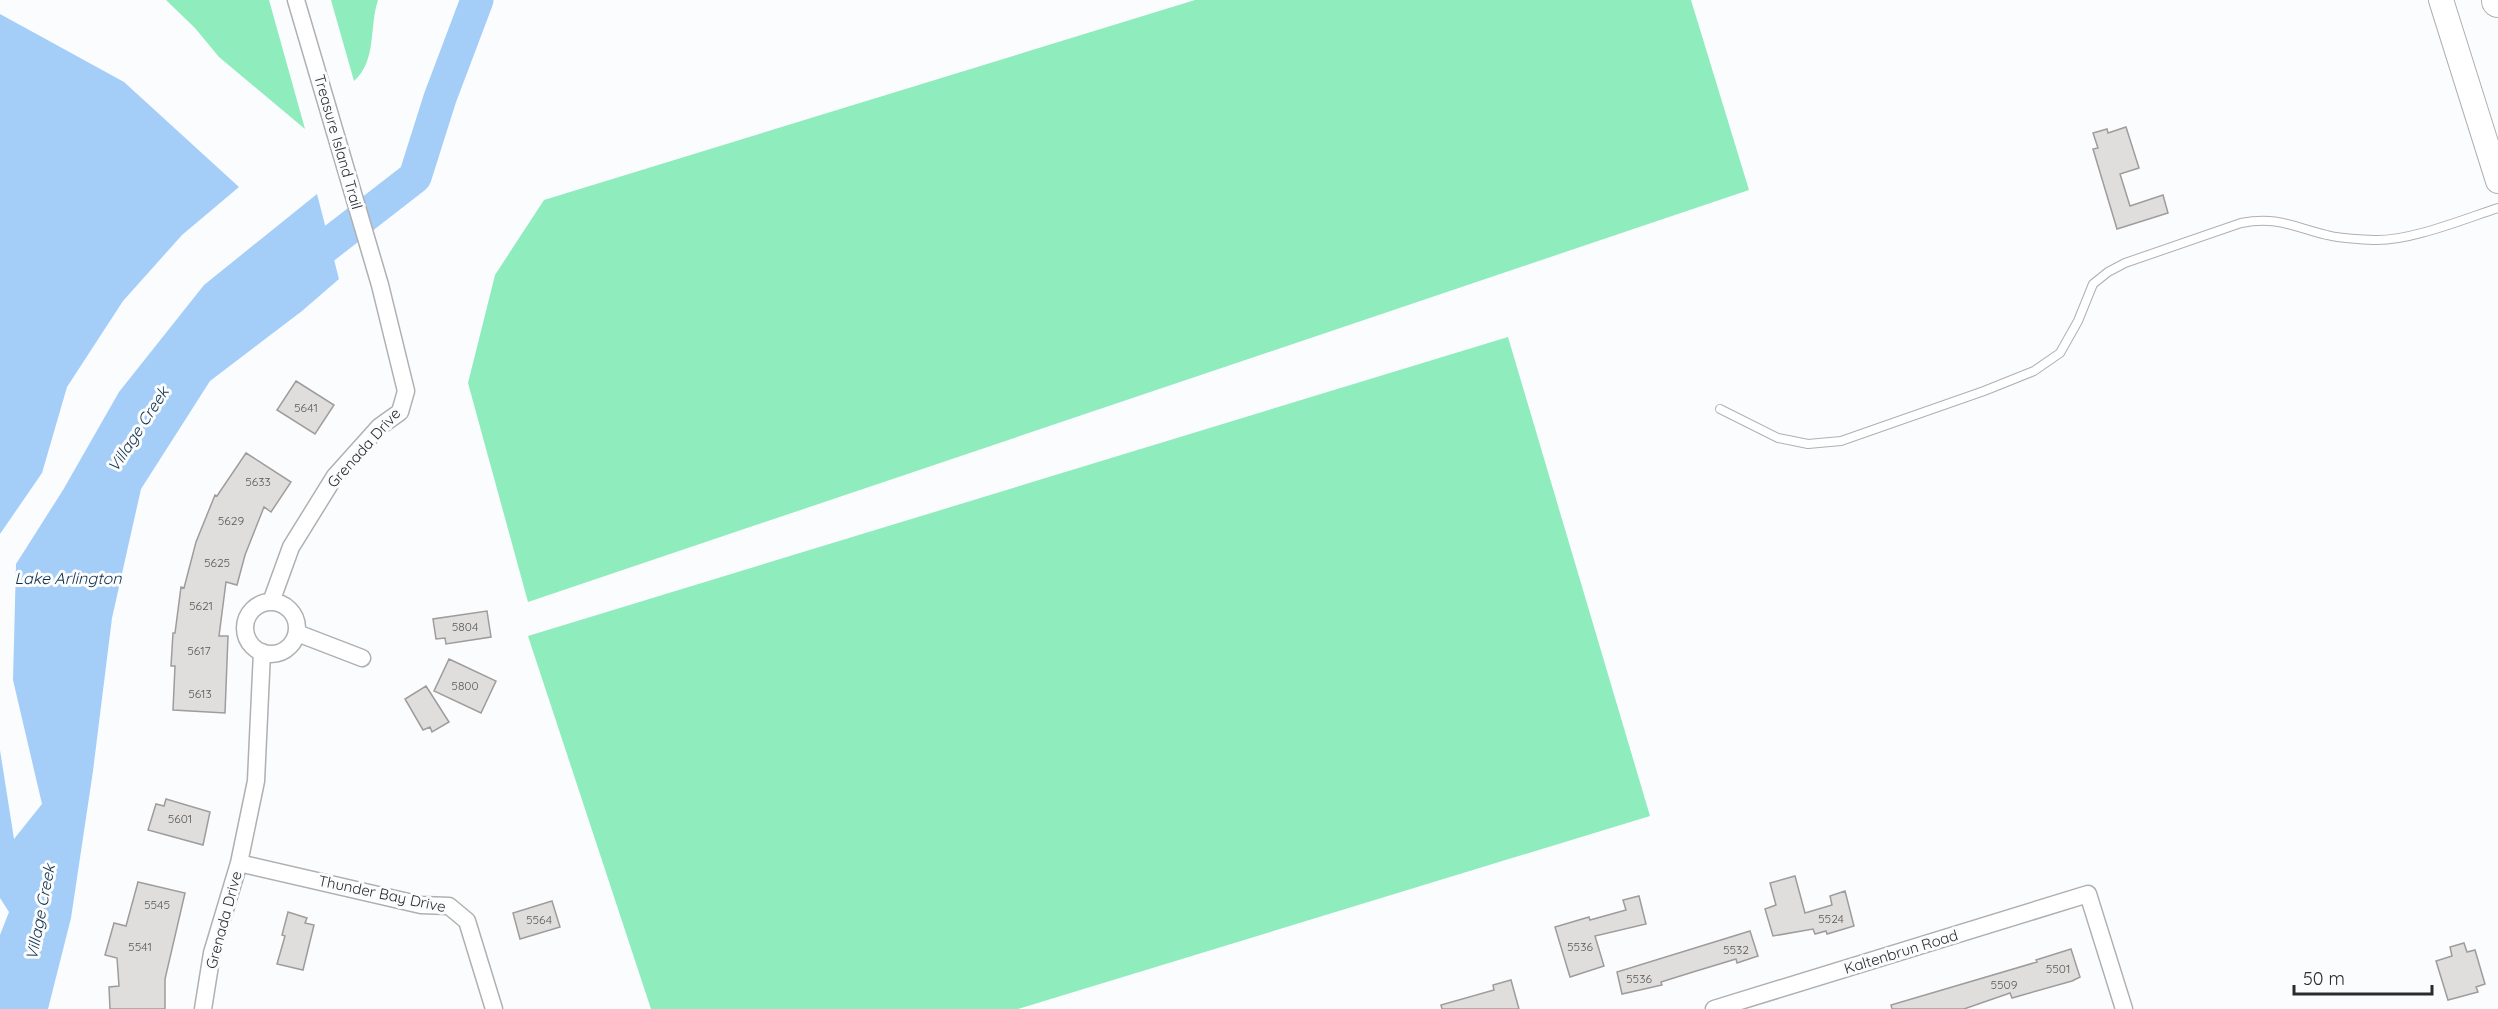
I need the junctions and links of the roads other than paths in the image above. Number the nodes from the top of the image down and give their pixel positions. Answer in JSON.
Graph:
{"nodes":[{"id":1,"x":296,"y":0,"type":"edge"},
{"id":2,"x":2441,"y":0,"type":"edge"},
{"id":3,"x":2498,"y":181,"type":"edge"},
{"id":4,"x":2498,"y":208,"type":"edge"},
{"id":5,"x":380,"y":285,"type":"joint"},
{"id":6,"x":1720,"y":410,"type":"dead end"},
{"id":7,"x":272,"y":602,"type":"junction"},
{"id":8,"x":297,"y":633,"type":"junction"},
{"id":9,"x":262,"y":652,"type":"junction"},
{"id":10,"x":362,"y":658,"type":"dead end"},
{"id":11,"x":239,"y":863,"type":"junction"},
{"id":12,"x":203,"y":1009,"type":"edge"},
{"id":13,"x":494,"y":1009,"type":"edge"},
{"id":14,"x":1714,"y":1009,"type":"edge"},
{"id":15,"x":2124,"y":1009,"type":"edge"}],
"edges":[{"from":1,"to":5,"type":"street","name":"Treasure Island Trail"},
{"from":2,"to":3,"type":"main road"},
{"from":4,"to":6,"type":"lane"},
{"from":5,"to":7,"type":"street","name":"Grenada Drive"},
{"from":7,"to":8,"type":"street"},
{"from":7,"to":9,"type":"street"},
{"from":8,"to":9,"type":"street"},
{"from":8,"to":10,"type":"street"},
{"from":9,"to":11,"type":"street","name":"Grenada Drive"},
{"from":11,"to":12,"type":"street","name":"Grenada Drive"},
{"from":11,"to":13,"type":"street","name":"Thunder Bay Drive"},
{"from":14,"to":15,"type":"street","name":"Kaltenbrun Road"}]}
